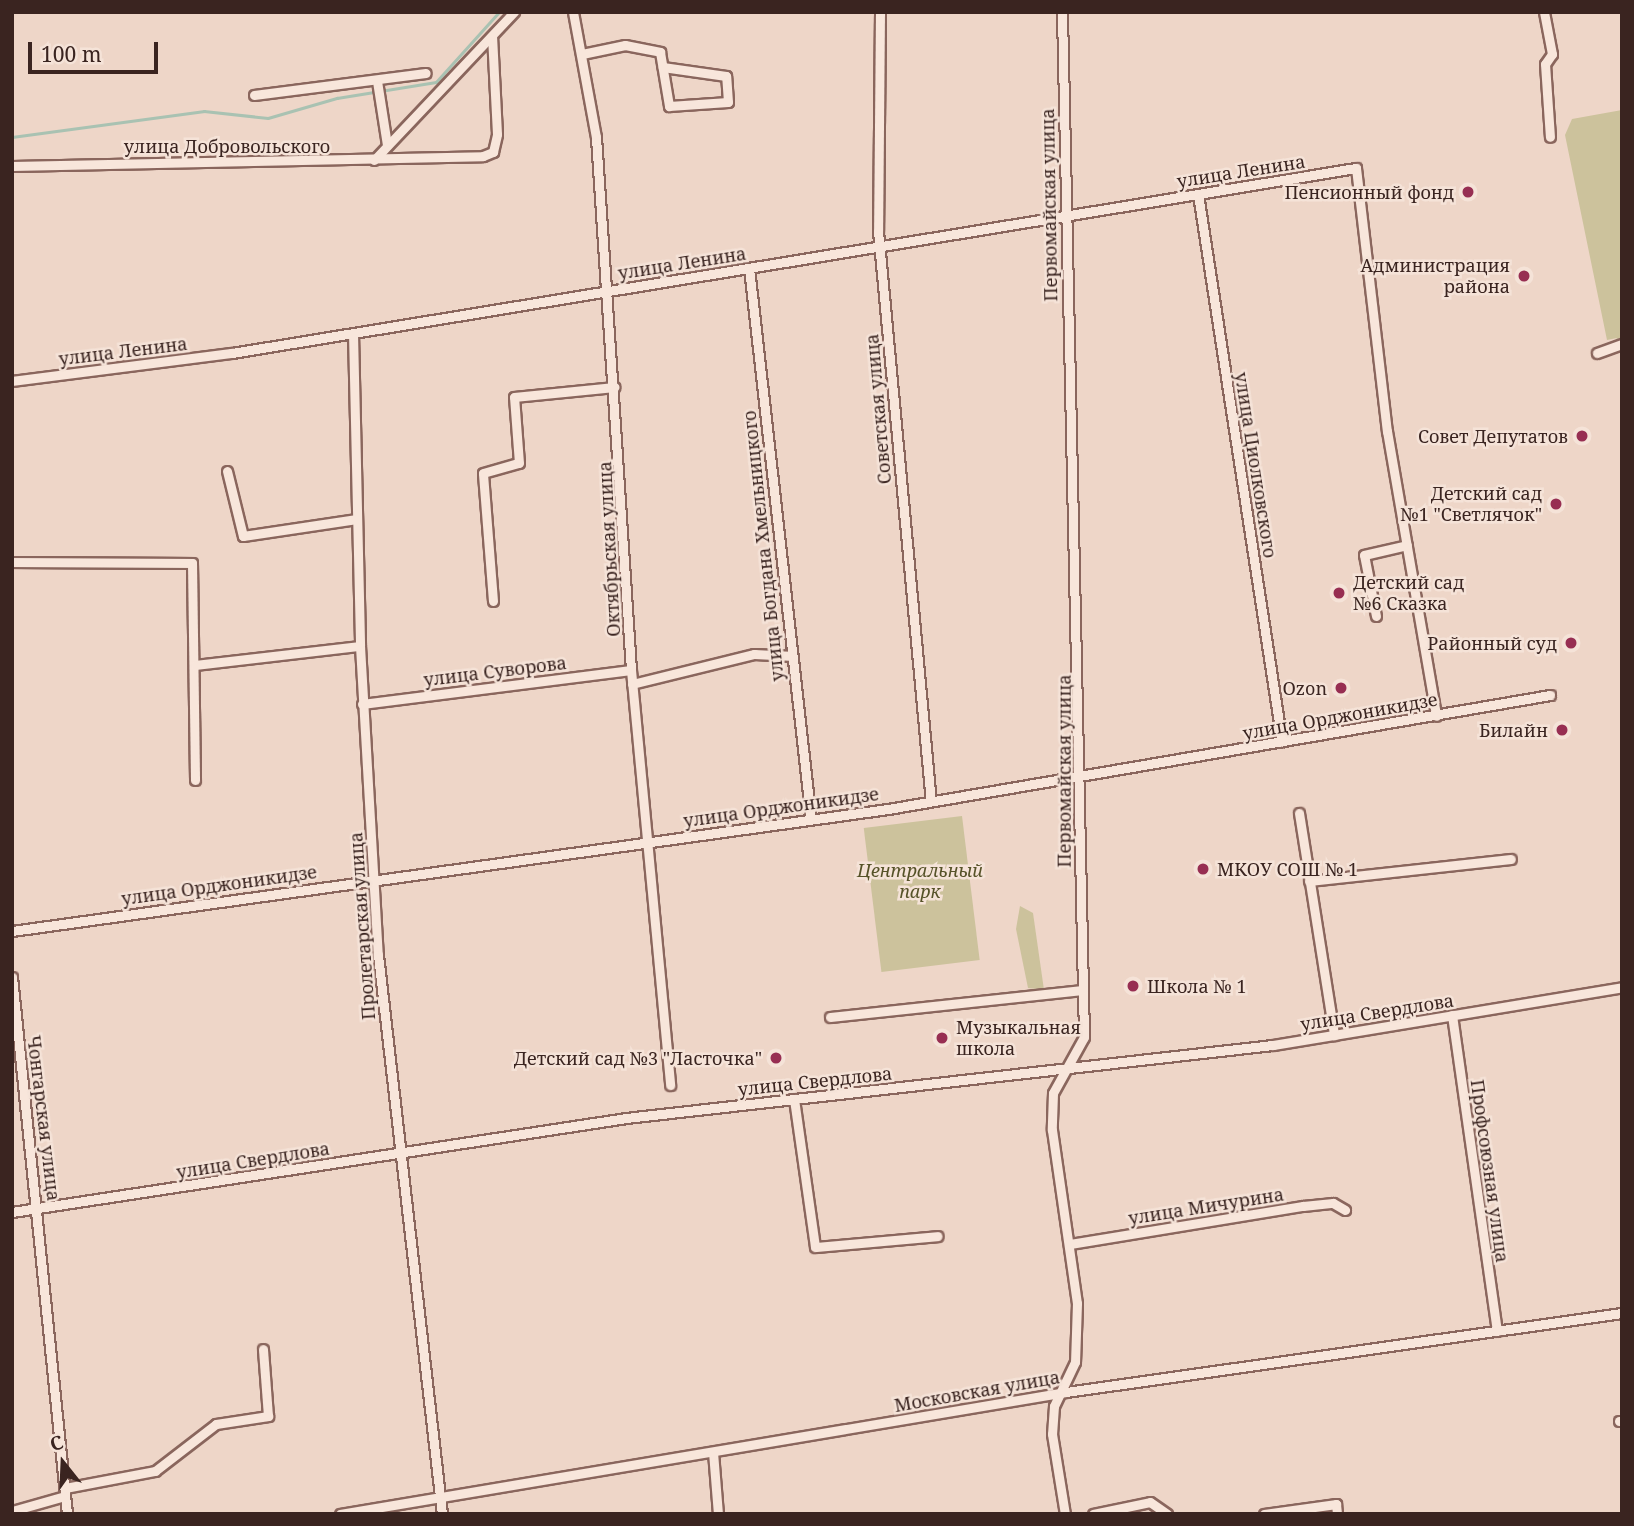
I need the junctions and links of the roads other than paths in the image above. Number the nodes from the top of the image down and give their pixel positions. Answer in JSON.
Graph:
{"nodes":[{"id":1,"x":514,"y":12,"type":"edge"},
{"id":2,"x":573,"y":12,"type":"edge"},
{"id":3,"x":880,"y":12,"type":"edge"},
{"id":4,"x":1062,"y":12,"type":"edge"},
{"id":5,"x":1544,"y":12,"type":"edge"},
{"id":6,"x":492,"y":36,"type":"junction"},
{"id":7,"x":582,"y":54,"type":"junction"},
{"id":8,"x":663,"y":67,"type":"junction"},
{"id":9,"x":426,"y":73,"type":"dead end"},
{"id":10,"x":377,"y":81,"type":"junction"},
{"id":11,"x":254,"y":94,"type":"dead end"},
{"id":12,"x":1550,"y":136,"type":"dead end"},
{"id":13,"x":387,"y":145,"type":"junction"},
{"id":14,"x":374,"y":160,"type":"junction"},
{"id":15,"x":12,"y":166,"type":"edge"},
{"id":16,"x":1198,"y":194,"type":"junction"},
{"id":17,"x":1064,"y":216,"type":"junction"},
{"id":18,"x":879,"y":244,"type":"junction"},
{"id":19,"x":749,"y":268,"type":"junction"},
{"id":20,"x":608,"y":290,"type":"junction"},
{"id":21,"x":352,"y":333,"type":"junction"},
{"id":22,"x":1622,"y":344,"type":"edge"},
{"id":23,"x":1597,"y":353,"type":"dead end"},
{"id":24,"x":12,"y":381,"type":"edge"},
{"id":25,"x":615,"y":387,"type":"junction"},
{"id":26,"x":227,"y":471,"type":"dead end"},
{"id":27,"x":357,"y":519,"type":"junction"},
{"id":28,"x":1407,"y":545,"type":"junction"},
{"id":29,"x":12,"y":562,"type":"edge"},
{"id":30,"x":493,"y":601,"type":"dead end"},
{"id":31,"x":1376,"y":616,"type":"dead end"},
{"id":32,"x":360,"y":646,"type":"junction"},
{"id":33,"x":789,"y":656,"type":"junction"},
{"id":34,"x":195,"y":666,"type":"junction"},
{"id":35,"x":631,"y":670,"type":"junction"},
{"id":36,"x":632,"y":684,"type":"junction"},
{"id":37,"x":1550,"y":695,"type":"dead end"},
{"id":38,"x":362,"y":704,"type":"junction"},
{"id":39,"x":1436,"y":716,"type":"junction"},
{"id":40,"x":1282,"y":742,"type":"junction"},
{"id":41,"x":1081,"y":779,"type":"junction"},
{"id":42,"x":195,"y":780,"type":"dead end"},
{"id":43,"x":931,"y":802,"type":"junction"},
{"id":44,"x":1299,"y":813,"type":"dead end"},
{"id":45,"x":811,"y":820,"type":"junction"},
{"id":46,"x":647,"y":841,"type":"junction"},
{"id":47,"x":1511,"y":859,"type":"dead end"},
{"id":48,"x":374,"y":879,"type":"junction"},
{"id":49,"x":1309,"y":881,"type":"junction"},
{"id":50,"x":12,"y":931,"type":"edge"},
{"id":51,"x":12,"y":977,"type":"edge"},
{"id":52,"x":1622,"y":987,"type":"edge"},
{"id":53,"x":1083,"y":990,"type":"junction"},
{"id":54,"x":1452,"y":1015,"type":"junction"},
{"id":55,"x":830,"y":1017,"type":"dead end"},
{"id":56,"x":1334,"y":1035,"type":"junction"},
{"id":57,"x":1069,"y":1068,"type":"junction"},
{"id":58,"x":670,"y":1085,"type":"dead end"},
{"id":59,"x":794,"y":1099,"type":"junction"},
{"id":60,"x":401,"y":1153,"type":"junction"},
{"id":61,"x":40,"y":1208,"type":"junction"},
{"id":62,"x":1345,"y":1210,"type":"dead end"},
{"id":63,"x":12,"y":1212,"type":"edge"},
{"id":64,"x":938,"y":1236,"type":"dead end"},
{"id":65,"x":1070,"y":1244,"type":"junction"},
{"id":66,"x":1622,"y":1313,"type":"edge"},
{"id":67,"x":1497,"y":1331,"type":"junction"},
{"id":68,"x":263,"y":1349,"type":"dead end"},
{"id":69,"x":1066,"y":1392,"type":"junction"},
{"id":70,"x":713,"y":1452,"type":"junction"},
{"id":71,"x":65,"y":1492,"type":"junction"},
{"id":72,"x":440,"y":1497,"type":"junction"},
{"id":73,"x":12,"y":1511,"type":"edge"},
{"id":74,"x":67,"y":1514,"type":"edge"},
{"id":75,"x":340,"y":1514,"type":"edge"},
{"id":76,"x":442,"y":1514,"type":"edge"},
{"id":77,"x":718,"y":1514,"type":"edge"},
{"id":78,"x":1065,"y":1514,"type":"edge"},
{"id":79,"x":1093,"y":1514,"type":"edge"},
{"id":80,"x":1167,"y":1514,"type":"edge"},
{"id":81,"x":1264,"y":1514,"type":"edge"},
{"id":82,"x":1337,"y":1514,"type":"edge"}],
"edges":[{"from":1,"to":6,"type":"street"},
{"from":2,"to":7,"type":"street","name":"Октябрьская улица"},
{"from":3,"to":18,"type":"street","name":"Советская улица"},
{"from":4,"to":17,"type":"street","name":"Первомайская улица"},
{"from":5,"to":12,"type":"street"},
{"from":6,"to":13,"type":"street"},
{"from":6,"to":14,"type":"street","name":"улица Добровольского"},
{"from":7,"to":8,"type":"street"},
{"from":7,"to":20,"type":"street","name":"Октябрьская улица"},
{"from":8,"to":8,"type":"street"},
{"from":9,"to":10,"type":"street"},
{"from":10,"to":11,"type":"street"},
{"from":10,"to":13,"type":"street"},
{"from":13,"to":14,"type":"street"},
{"from":14,"to":15,"type":"street","name":"улица Добровольского"},
{"from":16,"to":17,"type":"street","name":"улица Ленина"},
{"from":16,"to":28,"type":"street","name":"улица Ленина"},
{"from":16,"to":40,"type":"street","name":"улица Циолковского"},
{"from":17,"to":18,"type":"street","name":"улица Ленина"},
{"from":17,"to":41,"type":"street","name":"Первомайская улица"},
{"from":18,"to":19,"type":"street","name":"улица Ленина"},
{"from":18,"to":43,"type":"street","name":"Советская улица"},
{"from":19,"to":20,"type":"street","name":"улица Ленина"},
{"from":19,"to":33,"type":"street","name":"улица Богдана Хмельницкого"},
{"from":20,"to":21,"type":"street","name":"улица Ленина"},
{"from":20,"to":25,"type":"street","name":"Октябрьская улица"},
{"from":21,"to":24,"type":"street","name":"улица Ленина"},
{"from":21,"to":27,"type":"street","name":"Пролетарская улица"},
{"from":22,"to":23,"type":"street"},
{"from":25,"to":30,"type":"street"},
{"from":25,"to":35,"type":"street","name":"Октябрьская улица"},
{"from":26,"to":27,"type":"street"},
{"from":27,"to":32,"type":"street","name":"Пролетарская улица"},
{"from":28,"to":31,"type":"street"},
{"from":28,"to":39,"type":"street"},
{"from":29,"to":34,"type":"street"},
{"from":32,"to":34,"type":"street"},
{"from":32,"to":38,"type":"street","name":"Пролетарская улица"},
{"from":33,"to":36,"type":"street"},
{"from":33,"to":45,"type":"street","name":"улица Богдана Хмельницкого"},
{"from":34,"to":42,"type":"street"},
{"from":35,"to":36,"type":"street","name":"Октябрьская улица"},
{"from":35,"to":38,"type":"street","name":"улица Суворова"},
{"from":36,"to":46,"type":"street","name":"Октябрьская улица"},
{"from":37,"to":39,"type":"street","name":"улица Орджоникидзе"},
{"from":38,"to":48,"type":"street","name":"Пролетарская улица"},
{"from":39,"to":40,"type":"street","name":"улица Орджоникидзе"},
{"from":40,"to":41,"type":"street","name":"улица Орджоникидзе"},
{"from":41,"to":43,"type":"street","name":"улица Орджоникидзе"},
{"from":41,"to":53,"type":"street","name":"Первомайская улица"},
{"from":43,"to":45,"type":"street","name":"улица Орджоникидзе"},
{"from":44,"to":49,"type":"street"},
{"from":45,"to":46,"type":"street","name":"улица Орджоникидзе"},
{"from":46,"to":48,"type":"street","name":"улица Орджоникидзе"},
{"from":46,"to":58,"type":"street","name":"Октябрьская улица"},
{"from":47,"to":49,"type":"street"},
{"from":48,"to":50,"type":"street","name":"улица Орджоникидзе"},
{"from":48,"to":60,"type":"street","name":"Пролетарская улица"},
{"from":49,"to":56,"type":"street"},
{"from":51,"to":61,"type":"street","name":"Чонгарская улица"},
{"from":52,"to":54,"type":"street","name":"улица Свердлова"},
{"from":53,"to":55,"type":"street"},
{"from":53,"to":57,"type":"street","name":"Первомайская улица"},
{"from":54,"to":56,"type":"street","name":"улица Свердлова"},
{"from":54,"to":67,"type":"street","name":"Профсоюзная улица"},
{"from":56,"to":57,"type":"street","name":"улица Свердлова"},
{"from":57,"to":59,"type":"street","name":"улица Свердлова"},
{"from":57,"to":65,"type":"street","name":"Первомайская улица"},
{"from":59,"to":60,"type":"street","name":"улица Свердлова"},
{"from":59,"to":64,"type":"street"},
{"from":60,"to":61,"type":"street","name":"улица Свердлова"},
{"from":60,"to":72,"type":"street","name":"Пролетарская улица"},
{"from":61,"to":63,"type":"street","name":"улица Свердлова"},
{"from":61,"to":71,"type":"street","name":"Чонгарская улица"},
{"from":62,"to":65,"type":"street","name":"улица Мичурина"},
{"from":65,"to":69,"type":"street","name":"Первомайская улица"},
{"from":66,"to":67,"type":"street","name":"Московская улица"},
{"from":67,"to":69,"type":"street","name":"Московская улица"},
{"from":68,"to":71,"type":"street"},
{"from":69,"to":70,"type":"street","name":"Московская улица"},
{"from":69,"to":78,"type":"street","name":"Первомайская улица"},
{"from":70,"to":72,"type":"street","name":"Московская улица"},
{"from":70,"to":77,"type":"street"},
{"from":71,"to":73,"type":"street"},
{"from":71,"to":74,"type":"street","name":"Чонгарская улица"},
{"from":72,"to":75,"type":"street","name":"Московская улица"},
{"from":72,"to":76,"type":"street","name":"Пролетарская улица"},
{"from":79,"to":80,"type":"street"},
{"from":81,"to":82,"type":"street"}]}
